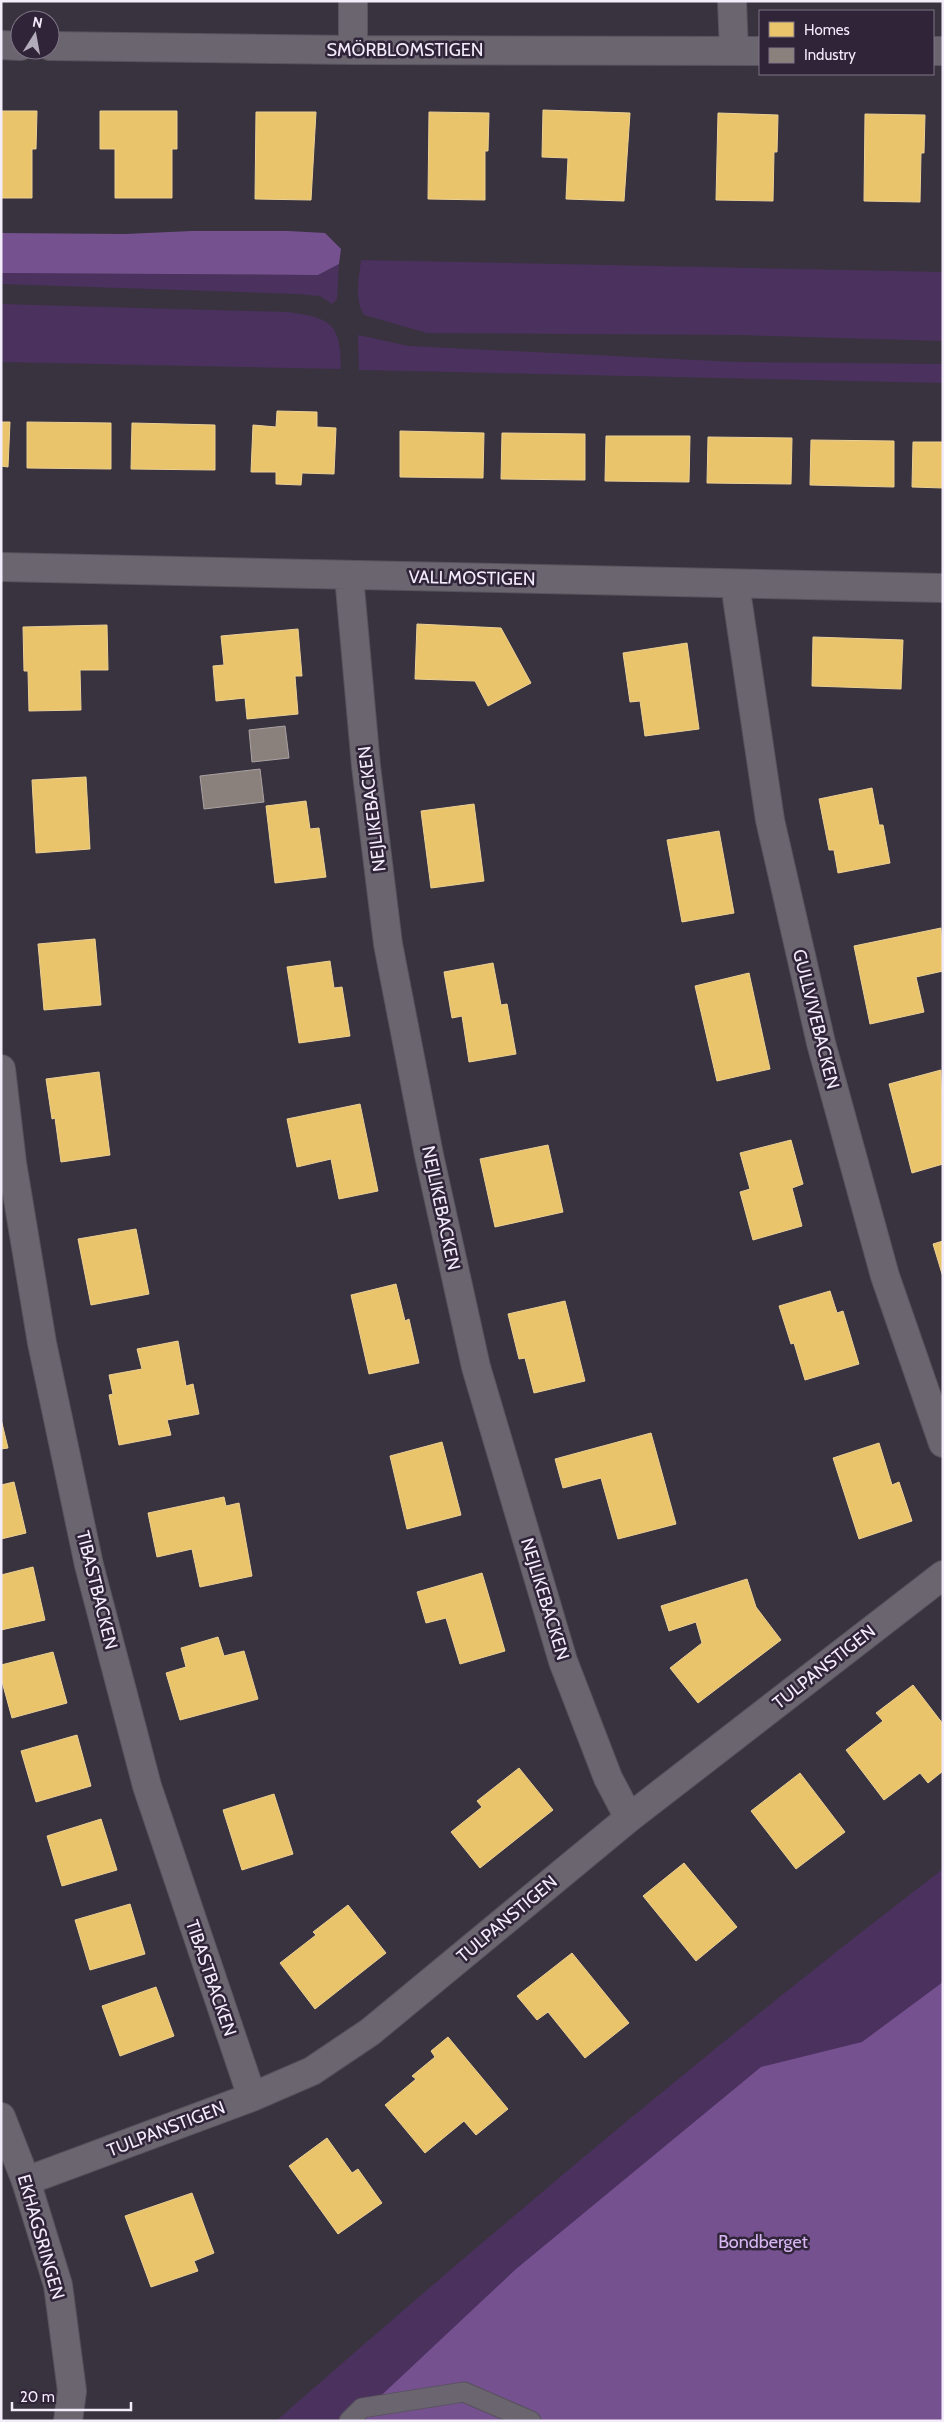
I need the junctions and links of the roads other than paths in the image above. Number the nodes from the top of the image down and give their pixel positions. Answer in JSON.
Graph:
{"nodes":[{"id":1,"x":353,"y":1,"type":"edge"},
{"id":2,"x":732,"y":1,"type":"edge"},
{"id":3,"x":60,"y":46,"type":"edge"},
{"id":4,"x":353,"y":50,"type":"junction"},
{"id":5,"x":747,"y":51,"type":"edge"},
{"id":6,"x":1,"y":567,"type":"edge"},
{"id":7,"x":349,"y":576,"type":"junction"},
{"id":8,"x":734,"y":584,"type":"junction"},
{"id":9,"x":943,"y":588,"type":"edge"},
{"id":10,"x":1,"y":1069,"type":"edge"},
{"id":11,"x":943,"y":1443,"type":"edge"},
{"id":12,"x":943,"y":1575,"type":"edge"},
{"id":13,"x":629,"y":1818,"type":"junction"},
{"id":14,"x":252,"y":2097,"type":"junction"},
{"id":15,"x":1,"y":2117,"type":"edge"},
{"id":16,"x":26,"y":2181,"type":"junction"},
{"id":17,"x":68,"y":2421,"type":"edge"},
{"id":18,"x":349,"y":2421,"type":"edge"},
{"id":19,"x":531,"y":2421,"type":"edge"}],
"edges":[{"from":1,"to":4,"type":"street"},
{"from":2,"to":5,"type":"street"},
{"from":3,"to":4,"type":"street","name":"SMÖRBLOMSTIGEN"},
{"from":4,"to":5,"type":"street","name":"SMÖRBLOMSTIGEN"},
{"from":6,"to":7,"type":"street","name":"VALLMOSTIGEN"},
{"from":7,"to":8,"type":"street","name":"VALLMOSTIGEN"},
{"from":7,"to":13,"type":"street","name":"NEJLIKEBACKEN"},
{"from":8,"to":9,"type":"street","name":"VALLMOSTIGEN"},
{"from":8,"to":11,"type":"street","name":"GULLVIVEBACKEN"},
{"from":10,"to":14,"type":"street","name":"TIBASTBACKEN"},
{"from":12,"to":13,"type":"street","name":"TULPANSTIGEN"},
{"from":13,"to":14,"type":"street","name":"TULPANSTIGEN"},
{"from":14,"to":16,"type":"street","name":"TULPANSTIGEN"},
{"from":15,"to":16,"type":"street","name":"EKHAGSRINGEN"},
{"from":16,"to":17,"type":"street","name":"EKHAGSRINGEN"},
{"from":18,"to":19,"type":"lane"}]}
